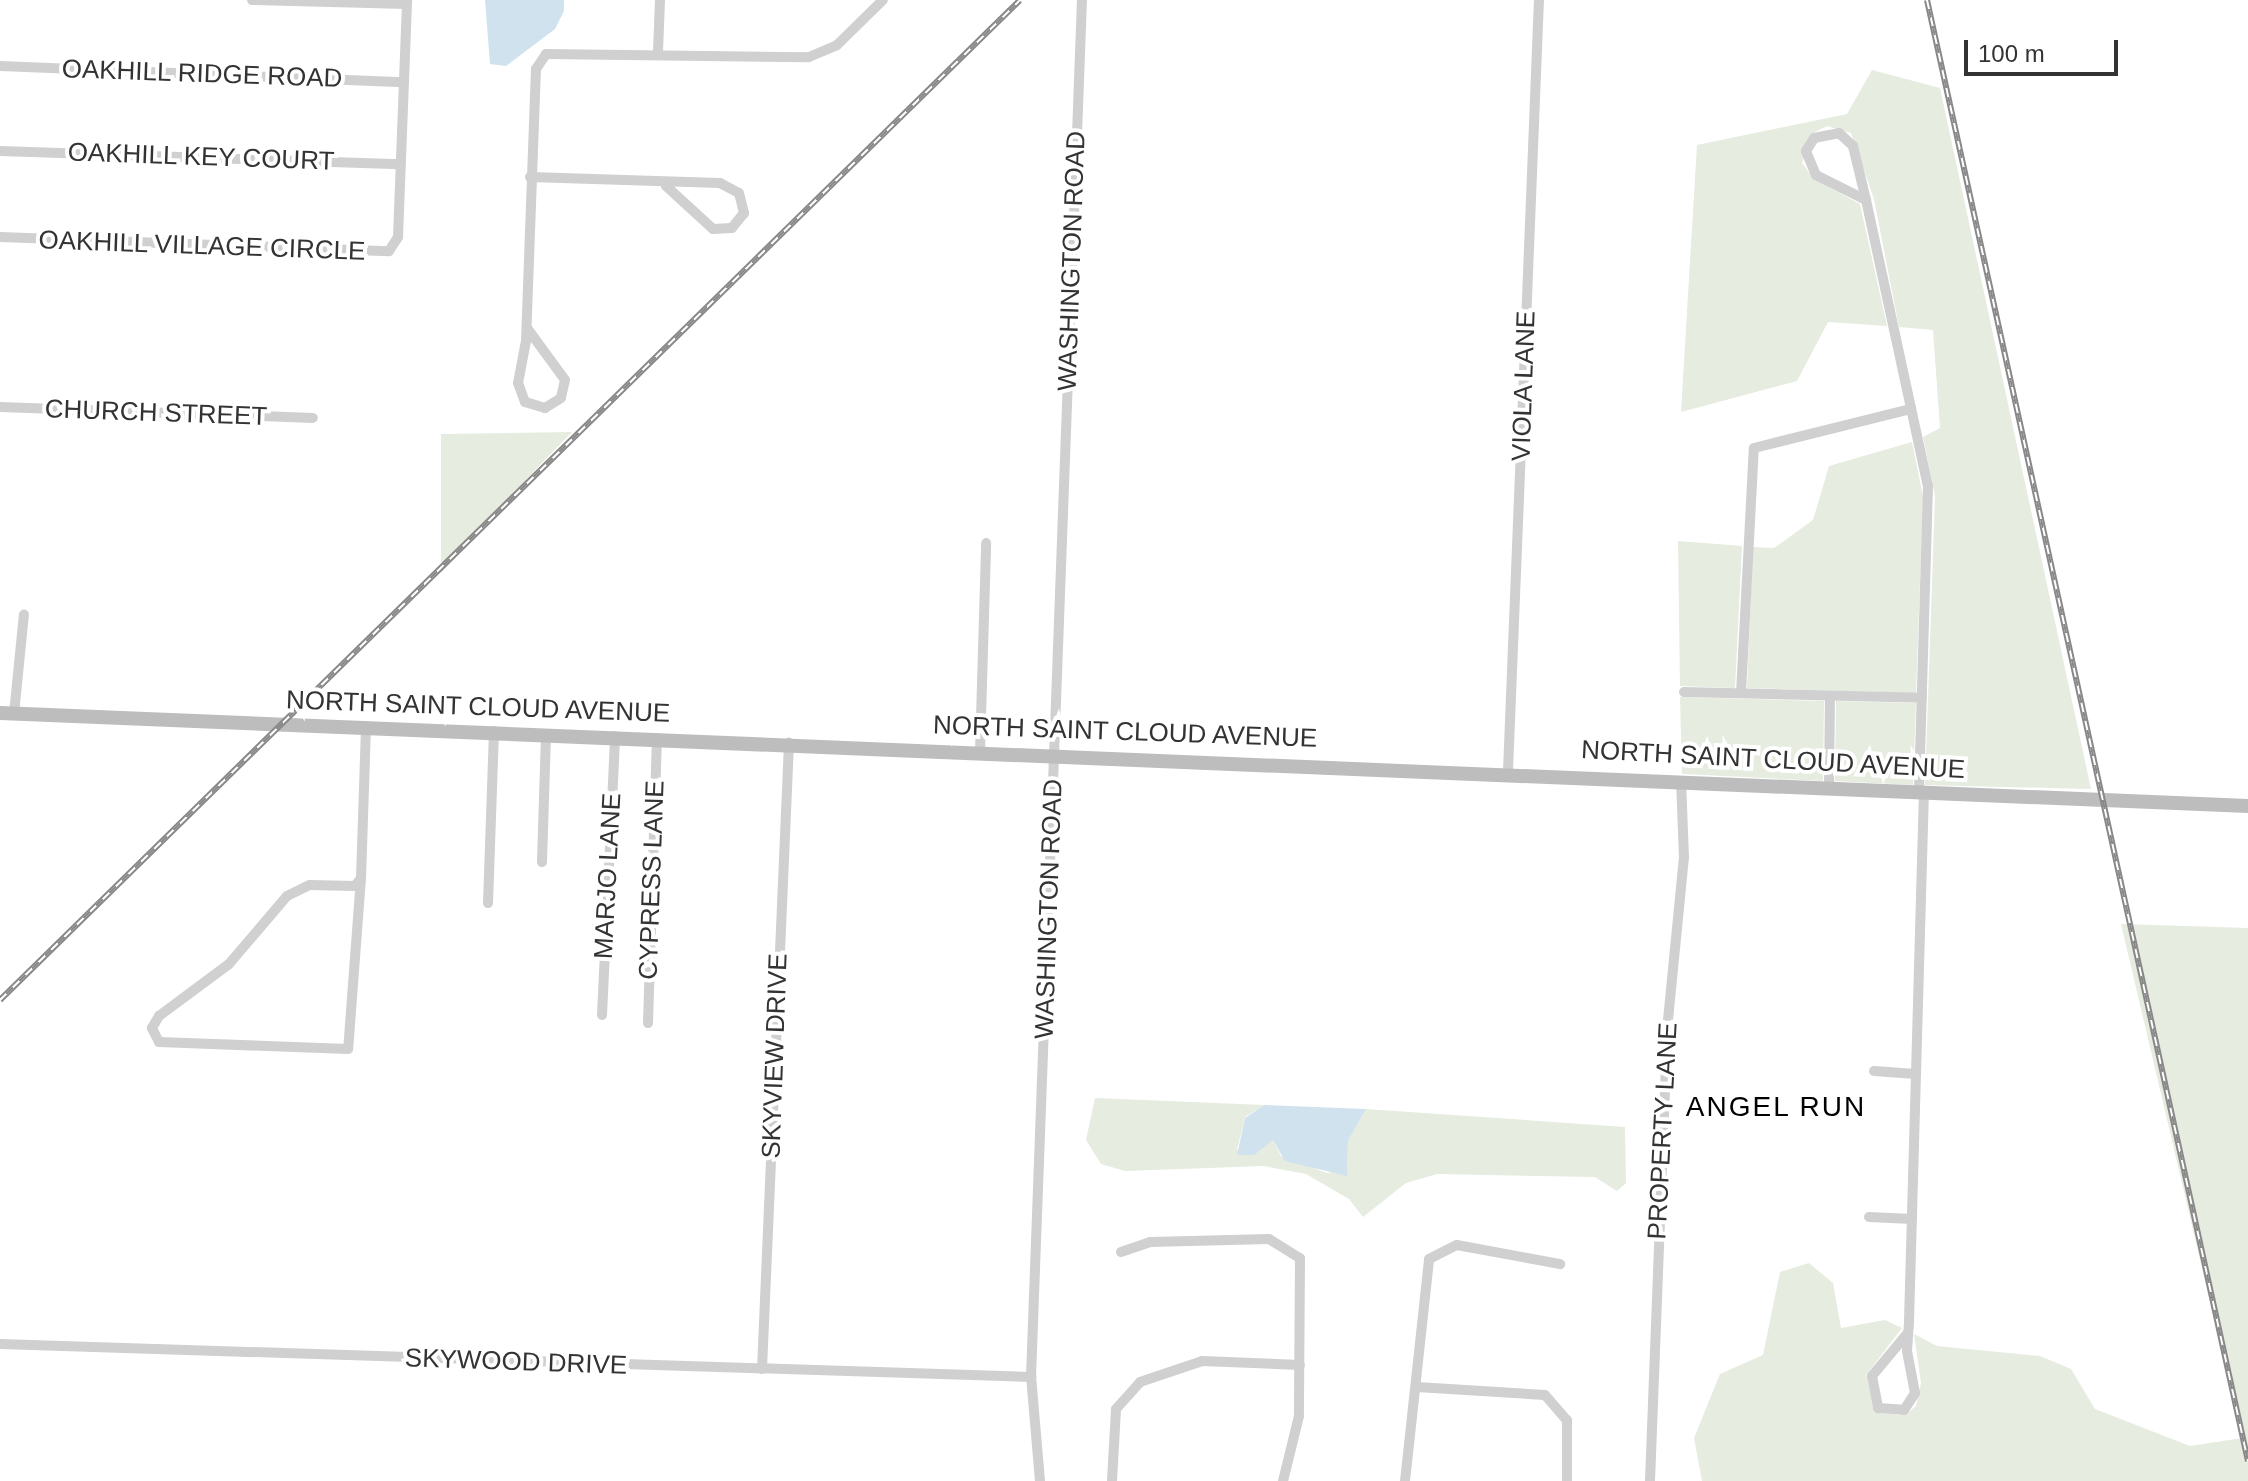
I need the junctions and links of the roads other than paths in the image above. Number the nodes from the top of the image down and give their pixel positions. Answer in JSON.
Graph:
{"nodes":[{"id":1,"x":252,"y":0,"type":"edge"},
{"id":2,"x":660,"y":0,"type":"edge"},
{"id":3,"x":883,"y":0,"type":"edge"},
{"id":4,"x":1082,"y":0,"type":"edge"},
{"id":5,"x":1539,"y":0,"type":"edge"},
{"id":6,"x":407,"y":2,"type":"edge"},
{"id":7,"x":658,"y":52,"type":"junction"},
{"id":8,"x":0,"y":66,"type":"edge"},
{"id":9,"x":404,"y":82,"type":"junction"},
{"id":10,"x":0,"y":151,"type":"edge"},
{"id":11,"x":401,"y":164,"type":"junction"},
{"id":12,"x":530,"y":177,"type":"junction"},
{"id":13,"x":666,"y":186,"type":"junction"},
{"id":14,"x":1866,"y":200,"type":"junction"},
{"id":15,"x":0,"y":237,"type":"edge"},
{"id":16,"x":527,"y":328,"type":"junction"},
{"id":17,"x":0,"y":407,"type":"edge"},
{"id":18,"x":1911,"y":409,"type":"junction"},
{"id":19,"x":313,"y":418,"type":"dead end"},
{"id":20,"x":986,"y":543,"type":"dead end"},
{"id":21,"x":24,"y":614,"type":"dead end"},
{"id":22,"x":1684,"y":692,"type":"dead end"},
{"id":23,"x":1741,"y":693,"type":"junction"},
{"id":24,"x":1830,"y":696,"type":"junction"},
{"id":25,"x":1922,"y":698,"type":"junction"},
{"id":26,"x":7,"y":714,"type":"edge"},
{"id":27,"x":366,"y":727,"type":"junction"},
{"id":28,"x":494,"y":731,"type":"junction"},
{"id":29,"x":546,"y":734,"type":"junction"},
{"id":30,"x":615,"y":736,"type":"junction"},
{"id":31,"x":657,"y":738,"type":"junction"},
{"id":32,"x":789,"y":743,"type":"junction"},
{"id":33,"x":980,"y":751,"type":"junction"},
{"id":34,"x":1055,"y":754,"type":"junction"},
{"id":35,"x":1508,"y":771,"type":"junction"},
{"id":36,"x":1681,"y":781,"type":"junction"},
{"id":37,"x":1829,"y":787,"type":"junction"},
{"id":38,"x":1921,"y":790,"type":"junction"},
{"id":39,"x":2248,"y":806,"type":"edge"},
{"id":40,"x":542,"y":862,"type":"dead end"},
{"id":41,"x":361,"y":878,"type":"junction"},
{"id":42,"x":488,"y":903,"type":"dead end"},
{"id":43,"x":602,"y":1015,"type":"dead end"},
{"id":44,"x":648,"y":1023,"type":"dead end"},
{"id":45,"x":1874,"y":1071,"type":"dead end"},
{"id":46,"x":1916,"y":1074,"type":"junction"},
{"id":47,"x":1869,"y":1217,"type":"dead end"},
{"id":48,"x":1912,"y":1219,"type":"junction"},
{"id":49,"x":1121,"y":1252,"type":"dead end"},
{"id":50,"x":1560,"y":1264,"type":"dead end"},
{"id":51,"x":1907,"y":1334,"type":"junction"},
{"id":52,"x":0,"y":1344,"type":"edge"},
{"id":53,"x":1300,"y":1365,"type":"junction"},
{"id":54,"x":762,"y":1369,"type":"junction"},
{"id":55,"x":1031,"y":1377,"type":"junction"},
{"id":56,"x":1417,"y":1387,"type":"junction"},
{"id":57,"x":1040,"y":1481,"type":"edge"},
{"id":58,"x":1112,"y":1481,"type":"edge"},
{"id":59,"x":1283,"y":1481,"type":"edge"},
{"id":60,"x":1405,"y":1481,"type":"edge"},
{"id":61,"x":1567,"y":1481,"type":"edge"},
{"id":62,"x":1650,"y":1481,"type":"edge"}],
"edges":[{"from":1,"to":6,"type":"street"},
{"from":2,"to":7,"type":"street"},
{"from":3,"to":7,"type":"street"},
{"from":4,"to":34,"type":"street","name":"WASHINGTON ROAD"},
{"from":5,"to":35,"type":"street","name":"VIOLA LANE"},
{"from":6,"to":9,"type":"street","name":"OAKHILL VILLAGE CIRCLE"},
{"from":7,"to":12,"type":"street"},
{"from":8,"to":9,"type":"street","name":"OAKHILL RIDGE ROAD"},
{"from":9,"to":11,"type":"street","name":"OAKHILL VILLAGE CIRCLE"},
{"from":10,"to":11,"type":"street","name":"OAKHILL KEY COURT"},
{"from":11,"to":15,"type":"street","name":"OAKHILL VILLAGE CIRCLE"},
{"from":12,"to":13,"type":"street"},
{"from":12,"to":16,"type":"street"},
{"from":13,"to":13,"type":"street"},
{"from":14,"to":14,"type":"street"},
{"from":14,"to":18,"type":"street"},
{"from":16,"to":16,"type":"street"},
{"from":17,"to":19,"type":"street","name":"CHURCH STREET"},
{"from":18,"to":23,"type":"street"},
{"from":18,"to":25,"type":"street"},
{"from":20,"to":33,"type":"street"},
{"from":21,"to":26,"type":"street"},
{"from":22,"to":23,"type":"street"},
{"from":23,"to":24,"type":"street"},
{"from":24,"to":25,"type":"street"},
{"from":24,"to":37,"type":"street"},
{"from":25,"to":38,"type":"street"},
{"from":26,"to":27,"type":"street","name":"NORTH SAINT CLOUD AVENUE"},
{"from":27,"to":28,"type":"street","name":"NORTH SAINT CLOUD AVENUE"},
{"from":27,"to":41,"type":"street"},
{"from":28,"to":29,"type":"street","name":"NORTH SAINT CLOUD AVENUE"},
{"from":28,"to":42,"type":"street"},
{"from":29,"to":30,"type":"street","name":"NORTH SAINT CLOUD AVENUE"},
{"from":29,"to":40,"type":"street"},
{"from":30,"to":31,"type":"street","name":"NORTH SAINT CLOUD AVENUE"},
{"from":30,"to":43,"type":"street","name":"MARJO LANE"},
{"from":31,"to":32,"type":"street","name":"NORTH SAINT CLOUD AVENUE"},
{"from":31,"to":44,"type":"street","name":"CYPRESS LANE"},
{"from":32,"to":33,"type":"street","name":"NORTH SAINT CLOUD AVENUE"},
{"from":32,"to":54,"type":"street","name":"SKYVIEW DRIVE"},
{"from":33,"to":34,"type":"street","name":"NORTH SAINT CLOUD AVENUE"},
{"from":34,"to":35,"type":"street","name":"NORTH SAINT CLOUD AVENUE"},
{"from":34,"to":55,"type":"street","name":"WASHINGTON ROAD"},
{"from":35,"to":36,"type":"street","name":"NORTH SAINT CLOUD AVENUE"},
{"from":36,"to":37,"type":"street","name":"NORTH SAINT CLOUD AVENUE"},
{"from":36,"to":62,"type":"street","name":"PROPERTY LANE"},
{"from":37,"to":38,"type":"street","name":"NORTH SAINT CLOUD AVENUE"},
{"from":38,"to":39,"type":"street","name":"NORTH SAINT CLOUD AVENUE"},
{"from":38,"to":46,"type":"street"},
{"from":41,"to":41,"type":"street"},
{"from":45,"to":46,"type":"street"},
{"from":46,"to":48,"type":"street"},
{"from":47,"to":48,"type":"street"},
{"from":48,"to":51,"type":"street"},
{"from":49,"to":53,"type":"street"},
{"from":50,"to":56,"type":"street"},
{"from":51,"to":51,"type":"street"},
{"from":52,"to":54,"type":"street","name":"SKYWOOD DRIVE"},
{"from":53,"to":58,"type":"street"},
{"from":53,"to":59,"type":"street"},
{"from":54,"to":55,"type":"street","name":"SKYWOOD DRIVE"},
{"from":55,"to":57,"type":"street","name":"WASHINGTON ROAD"},
{"from":56,"to":60,"type":"street"},
{"from":56,"to":61,"type":"street"}]}
